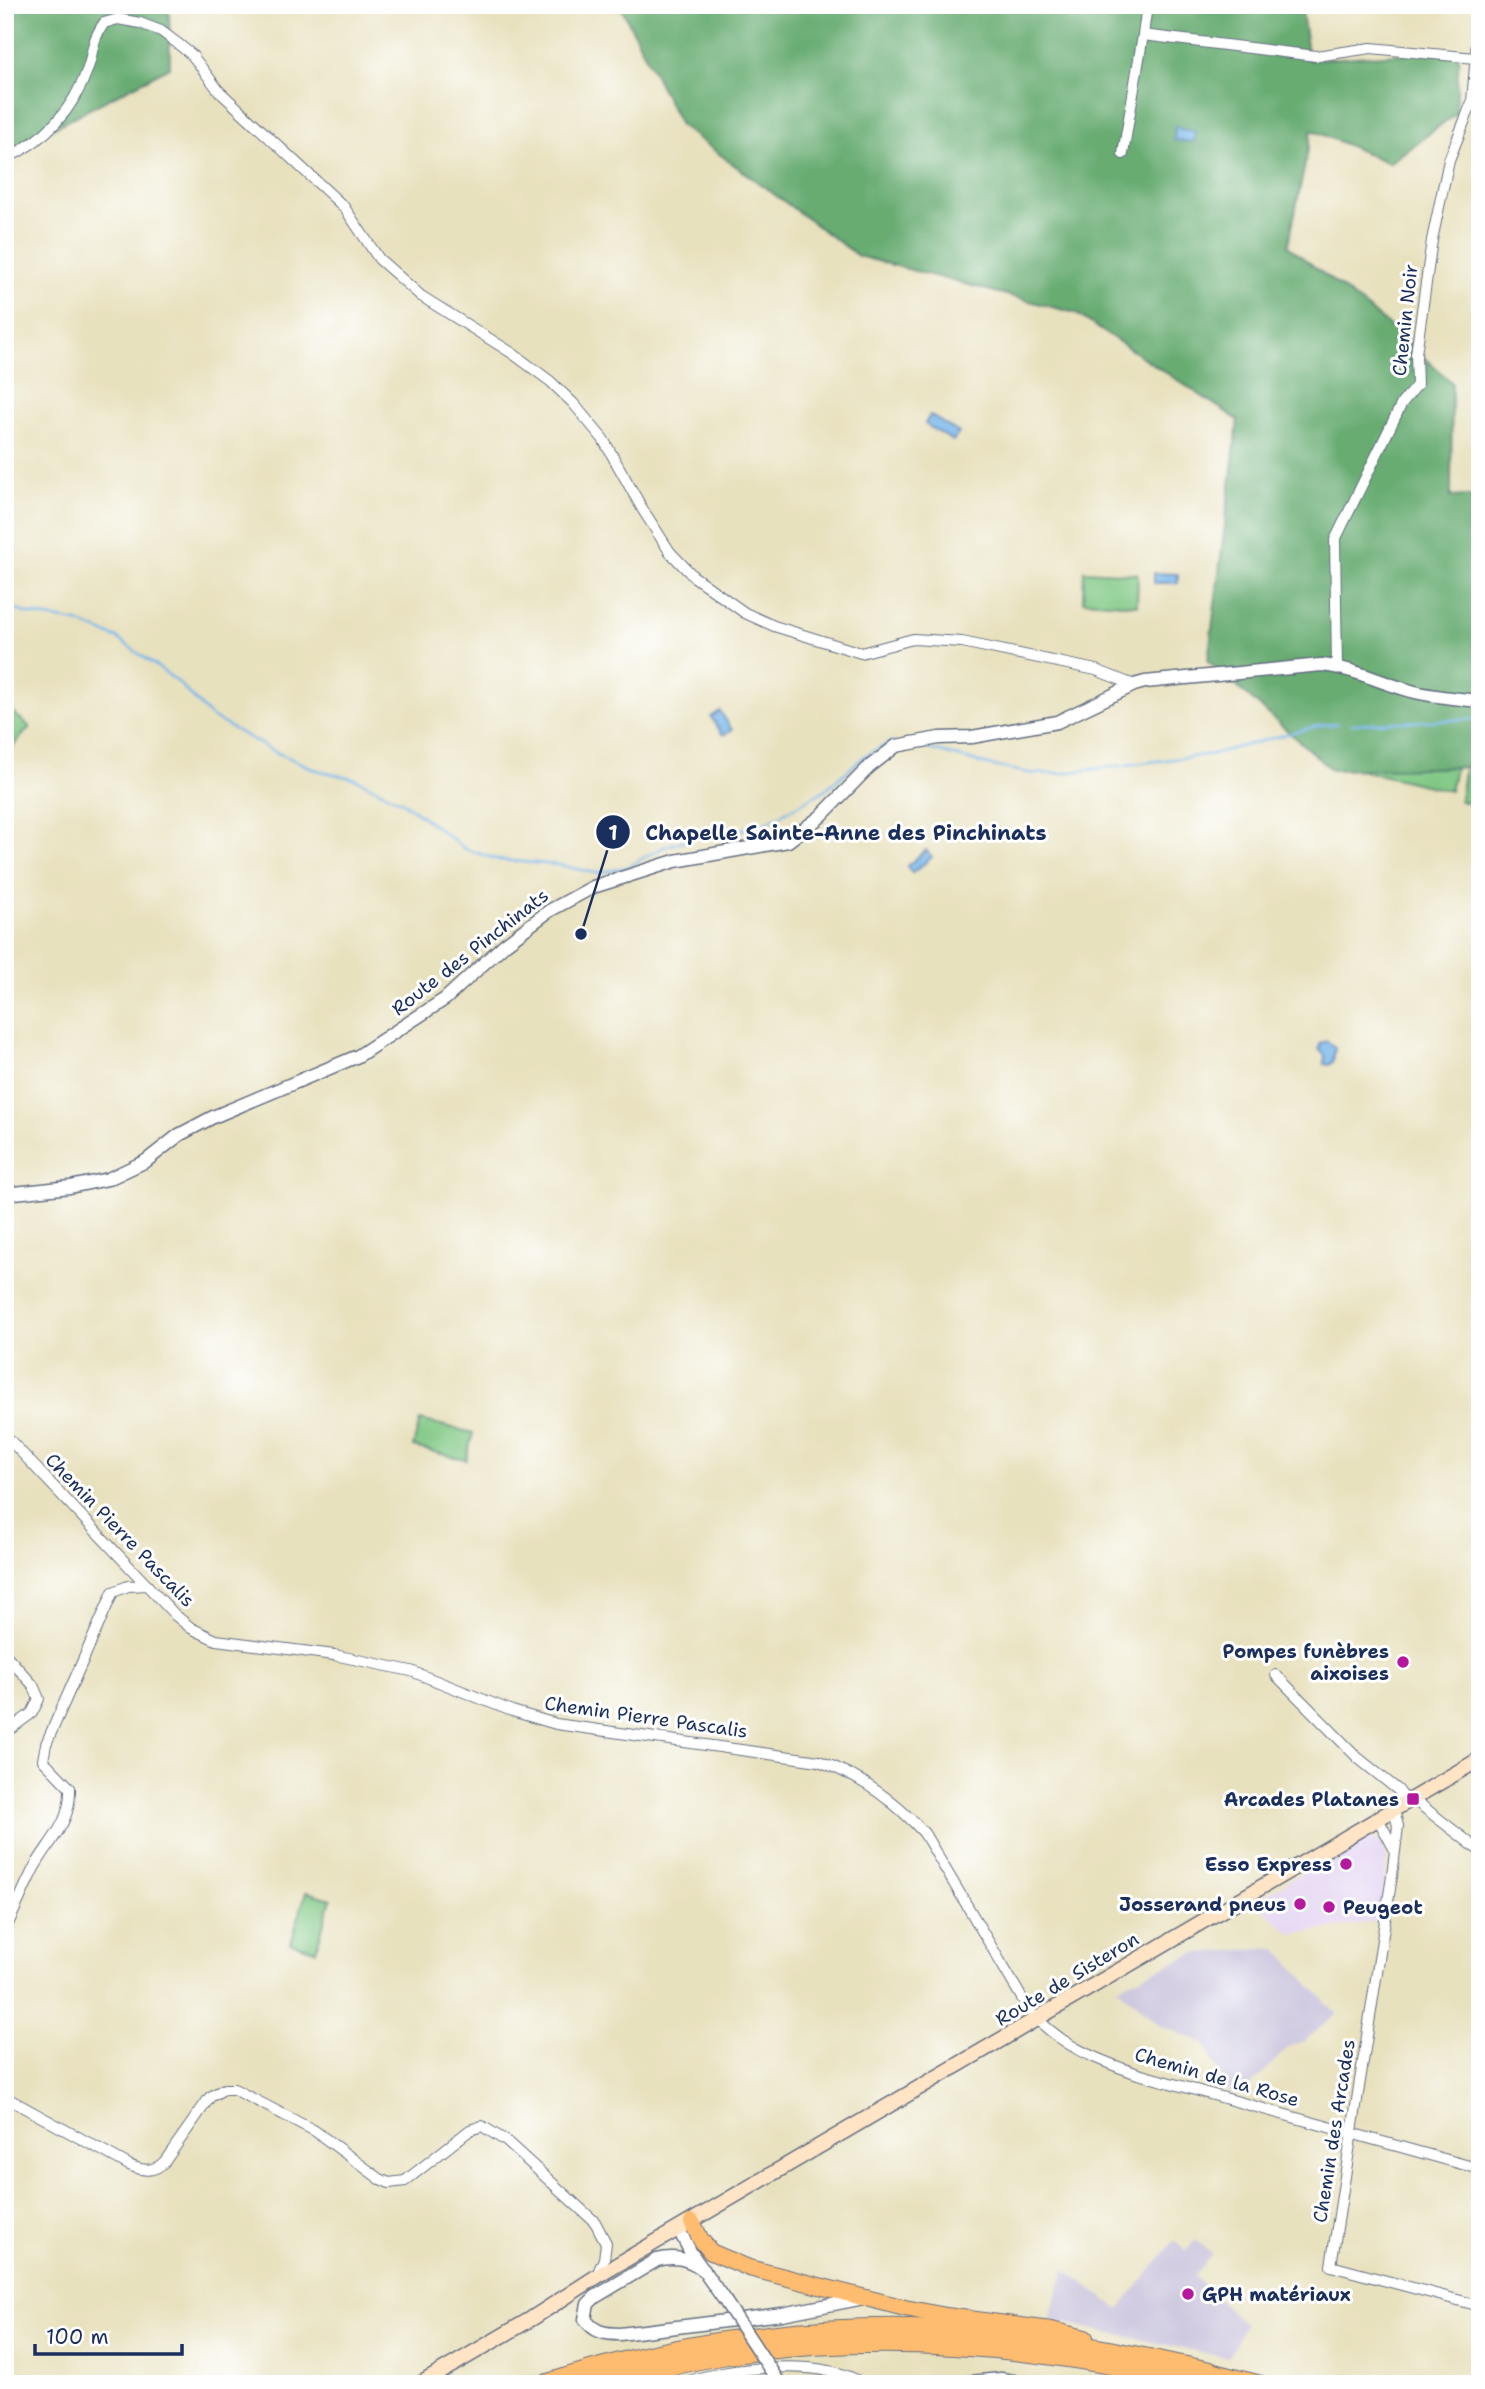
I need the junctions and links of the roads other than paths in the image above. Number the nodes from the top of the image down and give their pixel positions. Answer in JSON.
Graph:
{"nodes":[{"id":1,"x":1147,"y":5,"type":"edge"},
{"id":2,"x":1480,"y":5,"type":"edge"},
{"id":3,"x":1143,"y":35,"type":"junction"},
{"id":4,"x":1475,"y":58,"type":"junction"},
{"id":5,"x":1123,"y":155,"type":"dead end"},
{"id":6,"x":5,"y":159,"type":"edge"},
{"id":7,"x":1337,"y":667,"type":"junction"},
{"id":8,"x":1134,"y":685,"type":"junction"},
{"id":9,"x":1480,"y":701,"type":"edge"},
{"id":10,"x":5,"y":1194,"type":"edge"},
{"id":11,"x":5,"y":1435,"type":"edge"},
{"id":12,"x":147,"y":1585,"type":"junction"},
{"id":13,"x":5,"y":1654,"type":"edge"},
{"id":14,"x":1276,"y":1675,"type":"dead end"},
{"id":15,"x":5,"y":1733,"type":"edge"},
{"id":16,"x":1480,"y":1759,"type":"edge"},
{"id":17,"x":1405,"y":1803,"type":"junction"},
{"id":18,"x":1378,"y":1819,"type":"junction"},
{"id":19,"x":1395,"y":1851,"type":"junction"},
{"id":20,"x":1480,"y":1851,"type":"edge"},
{"id":21,"x":5,"y":1930,"type":"edge"},
{"id":22,"x":1037,"y":2019,"type":"junction"},
{"id":23,"x":5,"y":2097,"type":"edge"},
{"id":24,"x":1352,"y":2133,"type":"junction"},
{"id":25,"x":1480,"y":2169,"type":"edge"},
{"id":26,"x":688,"y":2230,"type":"junction"},
{"id":27,"x":704,"y":2270,"type":"junction"},
{"id":28,"x":596,"y":2277,"type":"junction"},
{"id":29,"x":866,"y":2298,"type":"junction"},
{"id":30,"x":1480,"y":2306,"type":"edge"},
{"id":31,"x":531,"y":2319,"type":"junction"},
{"id":32,"x":1205,"y":2377,"type":"edge"},
{"id":33,"x":779,"y":2383,"type":"edge"},
{"id":34,"x":420,"y":2384,"type":"edge"},
{"id":35,"x":545,"y":2384,"type":"edge"},
{"id":36,"x":597,"y":2384,"type":"edge"},
{"id":37,"x":681,"y":2384,"type":"edge"},
{"id":38,"x":863,"y":2384,"type":"edge"},
{"id":39,"x":947,"y":2384,"type":"edge"},
{"id":40,"x":1032,"y":2384,"type":"edge"},
{"id":41,"x":1261,"y":2384,"type":"edge"}],
"edges":[{"from":1,"to":3,"type":"street"},
{"from":2,"to":4,"type":"street","name":"Chemin Noir"},
{"from":3,"to":4,"type":"street"},
{"from":3,"to":5,"type":"street"},
{"from":4,"to":7,"type":"street","name":"Chemin Noir"},
{"from":6,"to":8,"type":"street"},
{"from":7,"to":8,"type":"street","name":"Route des Pinchinats"},
{"from":7,"to":9,"type":"street","name":"Route des Pinchinats"},
{"from":8,"to":10,"type":"street","name":"Route des Pinchinats"},
{"from":11,"to":12,"type":"street","name":"Chemin Pierre Pascalis"},
{"from":12,"to":21,"type":"street"},
{"from":12,"to":22,"type":"street","name":"Chemin Pierre Pascalis"},
{"from":13,"to":15,"type":"street"},
{"from":14,"to":17,"type":"street"},
{"from":16,"to":17,"type":"main road","name":"Route de Sisteron"},
{"from":17,"to":18,"type":"main road","name":"Route de Sisteron"},
{"from":17,"to":19,"type":"street","name":"Chemin des Arcades"},
{"from":17,"to":20,"type":"street"},
{"from":18,"to":19,"type":"street"},
{"from":18,"to":22,"type":"main road","name":"Route de Sisteron"},
{"from":19,"to":24,"type":"street","name":"Chemin des Arcades"},
{"from":22,"to":24,"type":"street","name":"Chemin de la Rose"},
{"from":22,"to":26,"type":"main road","name":"Route de Sisteron"},
{"from":23,"to":28,"type":"street"},
{"from":24,"to":25,"type":"street","name":"Chemin de la Rose"},
{"from":24,"to":30,"type":"street","name":"Chemin des Arcades"},
{"from":26,"to":27,"type":"street"},
{"from":26,"to":28,"type":"main road","name":"Route de Sisteron"},
{"from":26,"to":29,"type":"highway"},
{"from":26,"to":31,"type":"main road","name":"Route de Sisteron"},
{"from":27,"to":29,"type":"street"},
{"from":27,"to":33,"type":"street","bridge":true},
{"from":28,"to":31,"type":"main road","name":"Route de Sisteron"},
{"from":29,"to":32,"type":"highway"},
{"from":31,"to":34,"type":"main road","name":"Route de Sisteron"},
{"from":32,"to":35,"type":"highway"},
{"from":32,"to":36,"type":"highway"},
{"from":32,"to":41,"type":"highway"},
{"from":37,"to":38,"type":"street"},
{"from":39,"to":40,"type":"street"}]}
